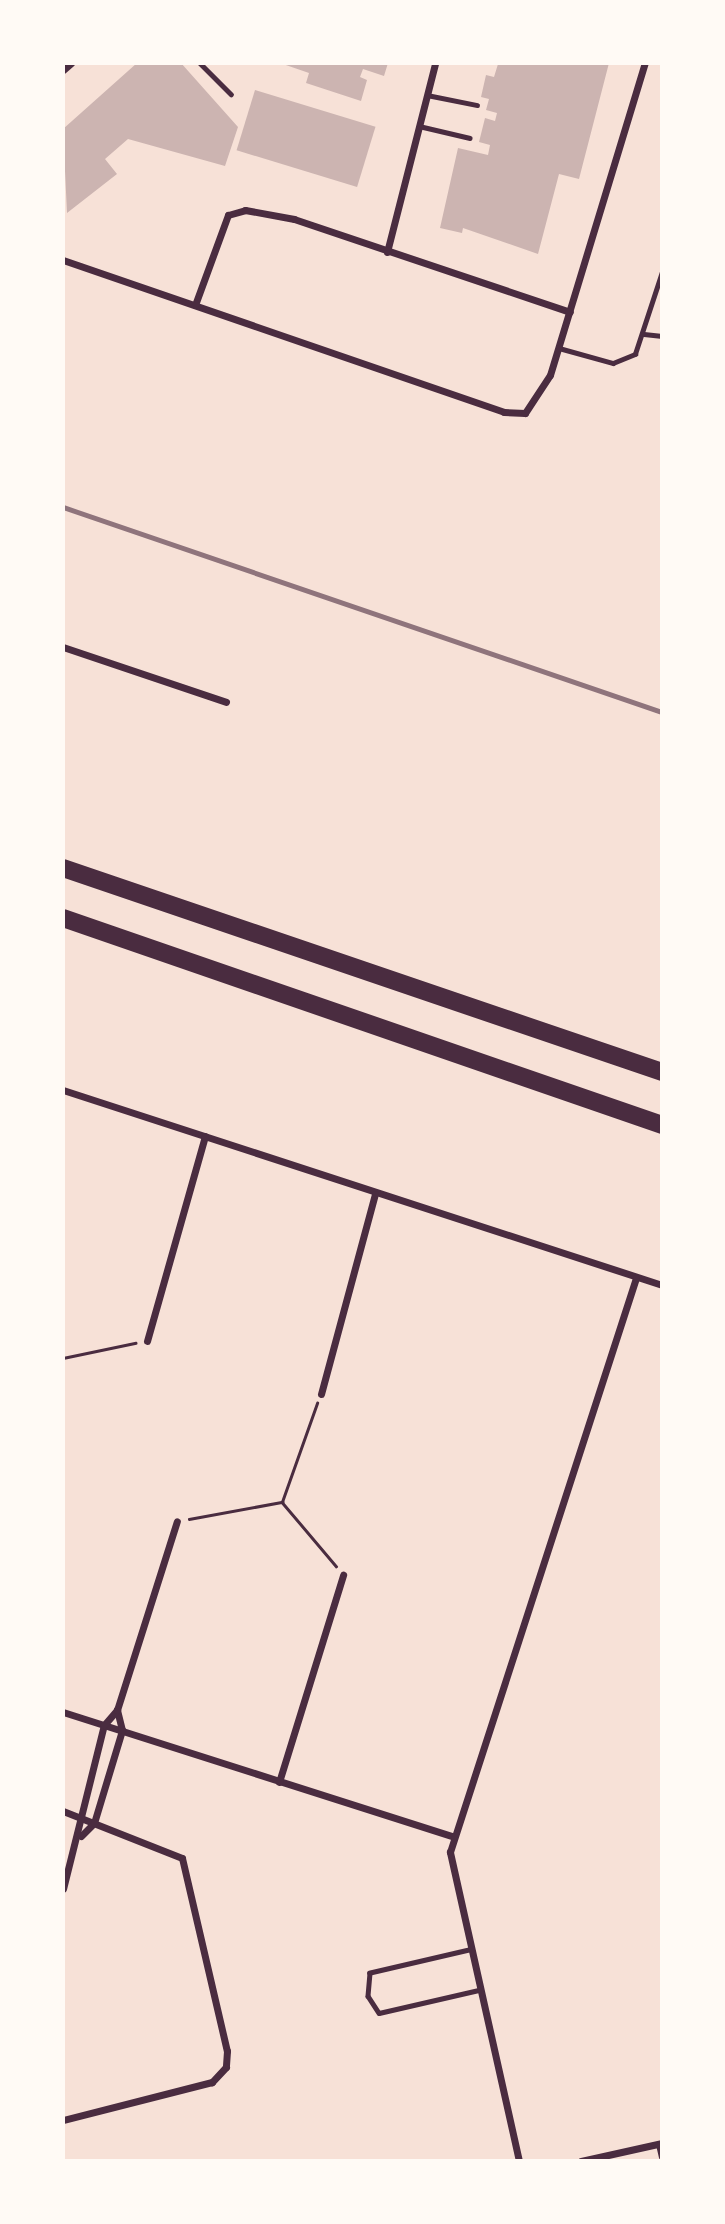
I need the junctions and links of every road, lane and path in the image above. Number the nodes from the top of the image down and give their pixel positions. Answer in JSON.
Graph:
{"nodes":[{"id":1,"x":71,"y":63,"type":"edge"},
{"id":2,"x":200,"y":63,"type":"edge"},
{"id":3,"x":435,"y":63,"type":"edge"},
{"id":4,"x":646,"y":63,"type":"edge"},
{"id":5,"x":63,"y":71,"type":"edge"},
{"id":6,"x":231,"y":94,"type":"dead end"},
{"id":7,"x":427,"y":94,"type":"junction"},
{"id":8,"x":477,"y":105,"type":"dead end"},
{"id":9,"x":419,"y":126,"type":"junction"},
{"id":10,"x":470,"y":138,"type":"dead end"},
{"id":11,"x":387,"y":252,"type":"junction"},
{"id":12,"x":63,"y":260,"type":"edge"},
{"id":13,"x":662,"y":272,"type":"edge"},
{"id":14,"x":660,"y":283,"type":"edge"},
{"id":15,"x":195,"y":305,"type":"junction"},
{"id":16,"x":570,"y":312,"type":"junction"},
{"id":17,"x":644,"y":334,"type":"junction"},
{"id":18,"x":662,"y":336,"type":"edge"},
{"id":19,"x":559,"y":348,"type":"junction"},
{"id":20,"x":63,"y":647,"type":"edge"},
{"id":21,"x":226,"y":702,"type":"dead end"},
{"id":22,"x":63,"y":867,"type":"edge"},
{"id":23,"x":63,"y":918,"type":"edge"},
{"id":24,"x":662,"y":1072,"type":"edge"},
{"id":25,"x":63,"y":1090,"type":"edge"},
{"id":26,"x":662,"y":1125,"type":"edge"},
{"id":27,"x":205,"y":1136,"type":"junction"},
{"id":28,"x":375,"y":1194,"type":"junction"},
{"id":29,"x":636,"y":1278,"type":"junction"},
{"id":30,"x":662,"y":1285,"type":"edge"},
{"id":31,"x":147,"y":1341,"type":"joint"},
{"id":32,"x":63,"y":1358,"type":"edge"},
{"id":33,"x":321,"y":1394,"type":"joint"},
{"id":34,"x":282,"y":1502,"type":"junction"},
{"id":35,"x":177,"y":1521,"type":"joint"},
{"id":36,"x":344,"y":1575,"type":"joint"},
{"id":37,"x":117,"y":1710,"type":"junction"},
{"id":38,"x":63,"y":1712,"type":"edge"},
{"id":39,"x":104,"y":1725,"type":"junction"},
{"id":40,"x":122,"y":1730,"type":"junction"},
{"id":41,"x":279,"y":1782,"type":"junction"},
{"id":42,"x":63,"y":1811,"type":"edge"},
{"id":43,"x":78,"y":1817,"type":"junction"},
{"id":44,"x":94,"y":1823,"type":"junction"},
{"id":45,"x":80,"y":1836,"type":"junction"},
{"id":46,"x":454,"y":1837,"type":"junction"},
{"id":47,"x":63,"y":1889,"type":"edge"},
{"id":48,"x":469,"y":1950,"type":"junction"},
{"id":49,"x":479,"y":1990,"type":"junction"},
{"id":50,"x":63,"y":2120,"type":"edge"},
{"id":51,"x":660,"y":2143,"type":"edge"},
{"id":52,"x":662,"y":2157,"type":"edge"},
{"id":53,"x":519,"y":2161,"type":"edge"},
{"id":54,"x":581,"y":2161,"type":"edge"}],
"edges":[{"from":1,"to":5,"type":"street"},
{"from":2,"to":6,"type":"lane"},
{"from":3,"to":7,"type":"street"},
{"from":4,"to":16,"type":"street"},
{"from":7,"to":8,"type":"lane"},
{"from":7,"to":9,"type":"street"},
{"from":9,"to":10,"type":"lane"},
{"from":9,"to":11,"type":"street"},
{"from":11,"to":15,"type":"street"},
{"from":11,"to":16,"type":"street"},
{"from":12,"to":15,"type":"street"},
{"from":13,"to":14,"type":"lane"},
{"from":14,"to":17,"type":"lane"},
{"from":15,"to":19,"type":"street"},
{"from":16,"to":19,"type":"street"},
{"from":17,"to":18,"type":"lane"},
{"from":17,"to":19,"type":"lane"},
{"from":20,"to":21,"type":"street"},
{"from":22,"to":24,"type":"highway"},
{"from":23,"to":26,"type":"highway"},
{"from":25,"to":27,"type":"street"},
{"from":27,"to":28,"type":"street"},
{"from":27,"to":31,"type":"street"},
{"from":28,"to":29,"type":"street"},
{"from":28,"to":33,"type":"street"},
{"from":29,"to":30,"type":"street"},
{"from":29,"to":46,"type":"street"},
{"from":31,"to":32,"type":"path"},
{"from":33,"to":34,"type":"path"},
{"from":34,"to":35,"type":"path"},
{"from":34,"to":36,"type":"path"},
{"from":35,"to":37,"type":"street"},
{"from":36,"to":41,"type":"street"},
{"from":37,"to":39,"type":"street"},
{"from":37,"to":40,"type":"street"},
{"from":38,"to":39,"type":"street"},
{"from":39,"to":40,"type":"street"},
{"from":39,"to":43,"type":"street"},
{"from":40,"to":41,"type":"street"},
{"from":40,"to":44,"type":"street"},
{"from":41,"to":46,"type":"street"},
{"from":42,"to":43,"type":"street"},
{"from":43,"to":44,"type":"street"},
{"from":43,"to":45,"type":"street"},
{"from":44,"to":45,"type":"street"},
{"from":44,"to":50,"type":"street"},
{"from":45,"to":47,"type":"street"},
{"from":46,"to":48,"type":"street"},
{"from":48,"to":49,"type":"street"},
{"from":48,"to":49,"type":"lane"},
{"from":49,"to":53,"type":"street"},
{"from":51,"to":52,"type":"street"},
{"from":51,"to":54,"type":"street"}]}
